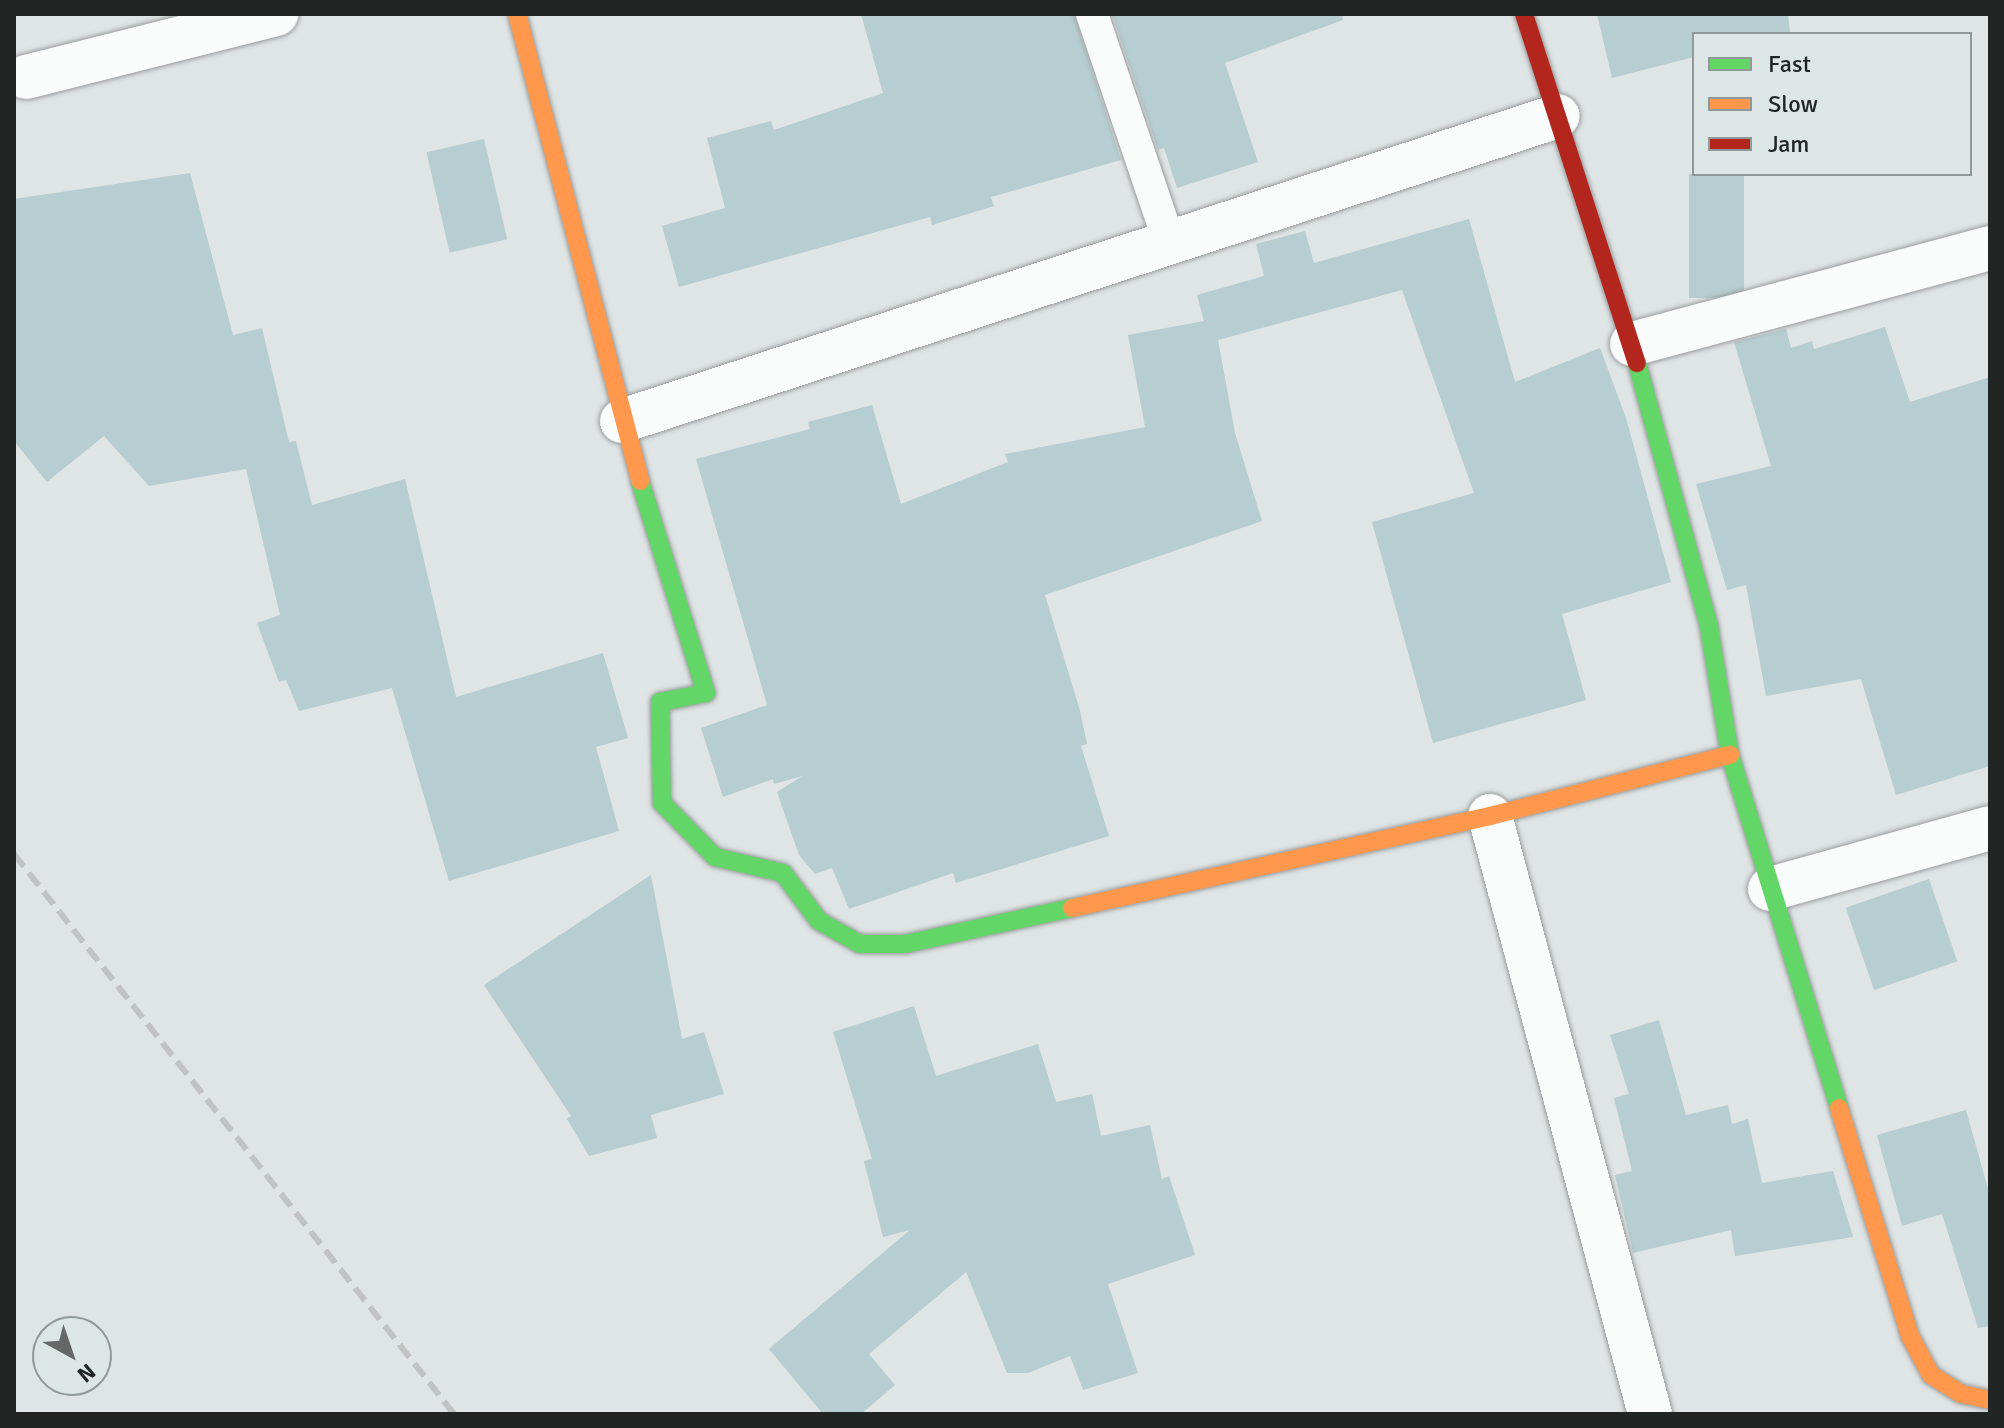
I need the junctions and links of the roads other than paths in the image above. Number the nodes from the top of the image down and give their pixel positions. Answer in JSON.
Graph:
{"nodes":[{"id":1,"x":276,"y":14,"type":"edge"},
{"id":2,"x":517,"y":14,"type":"edge"},
{"id":3,"x":1092,"y":14,"type":"edge"},
{"id":4,"x":1524,"y":14,"type":"edge"},
{"id":5,"x":26,"y":77,"type":"dead end"},
{"id":6,"x":1558,"y":116,"type":"junction"},
{"id":7,"x":1169,"y":242,"type":"junction"},
{"id":8,"x":1990,"y":248,"type":"edge"},
{"id":9,"x":1632,"y":344,"type":"junction"},
{"id":10,"x":622,"y":421,"type":"junction"},
{"id":11,"x":1730,"y":755,"type":"junction"},
{"id":12,"x":1490,"y":816,"type":"junction"},
{"id":13,"x":1990,"y":828,"type":"edge"},
{"id":14,"x":1770,"y":889,"type":"junction"},
{"id":15,"x":1990,"y":1400,"type":"edge"},
{"id":16,"x":1650,"y":1414,"type":"edge"}],
"edges":[{"from":1,"to":5,"type":"street"},
{"from":2,"to":10,"type":"street"},
{"from":3,"to":7,"type":"lane"},
{"from":4,"to":6,"type":"street"},
{"from":6,"to":7,"type":"street"},
{"from":6,"to":9,"type":"street"},
{"from":7,"to":10,"type":"street"},
{"from":8,"to":9,"type":"street"},
{"from":9,"to":11,"type":"street"},
{"from":10,"to":12,"type":"street"},
{"from":11,"to":12,"type":"street"},
{"from":11,"to":14,"type":"street"},
{"from":12,"to":16,"type":"street"},
{"from":13,"to":14,"type":"street"},
{"from":14,"to":15,"type":"street"}]}
